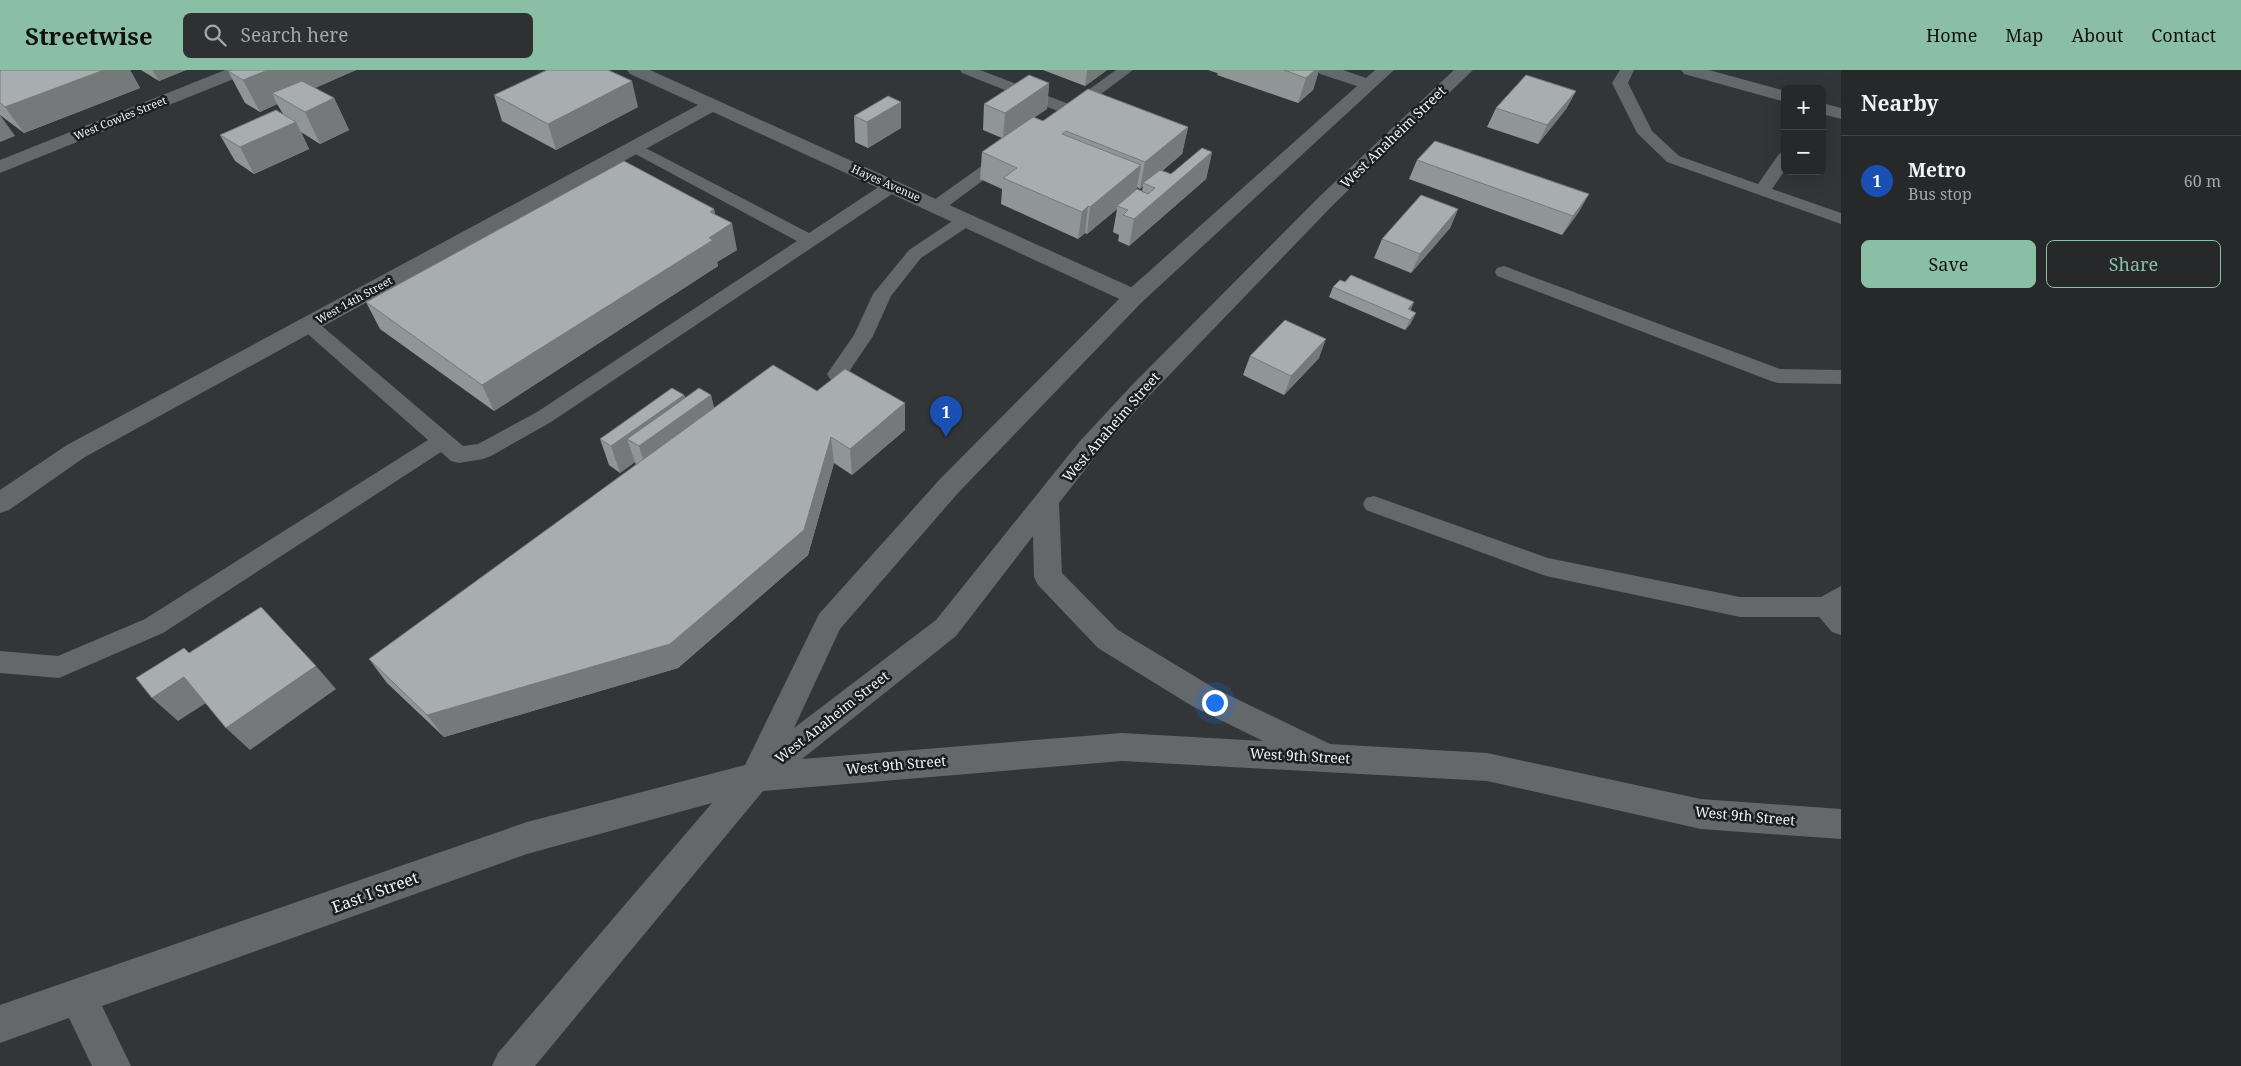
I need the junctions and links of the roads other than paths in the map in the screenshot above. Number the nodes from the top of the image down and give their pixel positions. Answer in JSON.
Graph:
{"nodes":[{"id":1,"x":240,"y":70,"type":"edge"},
{"id":2,"x":636,"y":70,"type":"edge"},
{"id":3,"x":967,"y":70,"type":"edge"},
{"id":4,"x":1126,"y":70,"type":"edge"},
{"id":5,"x":1326,"y":70,"type":"edge"},
{"id":6,"x":1385,"y":70,"type":"edge"},
{"id":7,"x":1464,"y":70,"type":"edge"},
{"id":8,"x":1627,"y":70,"type":"edge"},
{"id":9,"x":1690,"y":70,"type":"edge"},
{"id":10,"x":1368,"y":84,"type":"junction"},
{"id":11,"x":1781,"y":96,"type":"edge"},
{"id":12,"x":712,"y":105,"type":"junction"},
{"id":13,"x":1826,"y":109,"type":"edge"},
{"id":14,"x":1070,"y":110,"type":"junction"},
{"id":15,"x":1841,"y":114,"type":"edge"},
{"id":16,"x":1054,"y":121,"type":"edge"},
{"id":17,"x":634,"y":148,"type":"junction"},
{"id":18,"x":1015,"y":150,"type":"edge"},
{"id":19,"x":1781,"y":163,"type":"edge"},
{"id":20,"x":0,"y":167,"type":"edge"},
{"id":21,"x":892,"y":186,"type":"junction"},
{"id":22,"x":1762,"y":191,"type":"junction"},
{"id":23,"x":937,"y":206,"type":"junction"},
{"id":24,"x":966,"y":220,"type":"junction"},
{"id":25,"x":1841,"y":220,"type":"edge"},
{"id":26,"x":810,"y":240,"type":"junction"},
{"id":27,"x":1504,"y":272,"type":"dead end"},
{"id":28,"x":1134,"y":297,"type":"junction"},
{"id":29,"x":309,"y":325,"type":"junction"},
{"id":30,"x":837,"y":374,"type":"edge"},
{"id":31,"x":1841,"y":376,"type":"edge"},
{"id":32,"x":451,"y":448,"type":"junction"},
{"id":33,"x":0,"y":503,"type":"edge"},
{"id":34,"x":1046,"y":503,"type":"junction"},
{"id":35,"x":1374,"y":504,"type":"dead end"},
{"id":36,"x":1836,"y":610,"type":"edge"},
{"id":37,"x":0,"y":662,"type":"edge"},
{"id":38,"x":1331,"y":758,"type":"junction"},
{"id":39,"x":755,"y":777,"type":"junction"},
{"id":40,"x":1841,"y":824,"type":"edge"},
{"id":41,"x":78,"y":997,"type":"junction"},
{"id":42,"x":0,"y":1024,"type":"edge"},
{"id":43,"x":112,"y":1066,"type":"edge"},
{"id":44,"x":510,"y":1066,"type":"edge"}],
"edges":[{"from":1,"to":20,"type":"main road","name":"West Cowles Street"},
{"from":2,"to":12,"type":"main road","name":"Hayes Avenue"},
{"from":3,"to":14,"type":"lane"},
{"from":4,"to":14,"type":"lane"},
{"from":5,"to":10,"type":"main road"},
{"from":6,"to":10,"type":"main road","name":"West Anaheim Street"},
{"from":7,"to":34,"type":"main road","name":"West Anaheim Street"},
{"from":8,"to":22,"type":"lane"},
{"from":9,"to":11,"type":"main road"},
{"from":10,"to":28,"type":"main road","name":"West Anaheim Street"},
{"from":12,"to":17,"type":"main road","name":"West 14th Street"},
{"from":12,"to":21,"type":"main road","name":"Hayes Avenue"},
{"from":13,"to":15,"type":"main road"},
{"from":14,"to":16,"type":"lane"},
{"from":17,"to":26,"type":"lane"},
{"from":17,"to":29,"type":"main road","name":"West 14th Street"},
{"from":18,"to":23,"type":"lane"},
{"from":19,"to":22,"type":"lane"},
{"from":21,"to":23,"type":"main road","name":"Hayes Avenue"},
{"from":21,"to":26,"type":"lane"},
{"from":22,"to":25,"type":"lane"},
{"from":23,"to":24,"type":"main road","name":"Hayes Avenue"},
{"from":24,"to":28,"type":"main road","name":"Hayes Avenue"},
{"from":24,"to":30,"type":"lane"},
{"from":26,"to":32,"type":"lane"},
{"from":27,"to":31,"type":"lane"},
{"from":28,"to":39,"type":"main road","name":"West Anaheim Street"},
{"from":29,"to":32,"type":"lane"},
{"from":29,"to":33,"type":"main road","name":"West 14th Street"},
{"from":32,"to":37,"type":"lane"},
{"from":34,"to":38,"type":"main road"},
{"from":34,"to":39,"type":"main road","name":"West Anaheim Street"},
{"from":35,"to":36,"type":"lane"},
{"from":38,"to":39,"type":"main road","name":"West 9th Street"},
{"from":38,"to":40,"type":"main road","name":"West 9th Street"},
{"from":39,"to":41,"type":"main road","name":"East I Street"},
{"from":39,"to":44,"type":"main road","name":"West Anaheim Street"},
{"from":41,"to":42,"type":"main road","name":"East I Street"},
{"from":41,"to":43,"type":"main road"}]}
